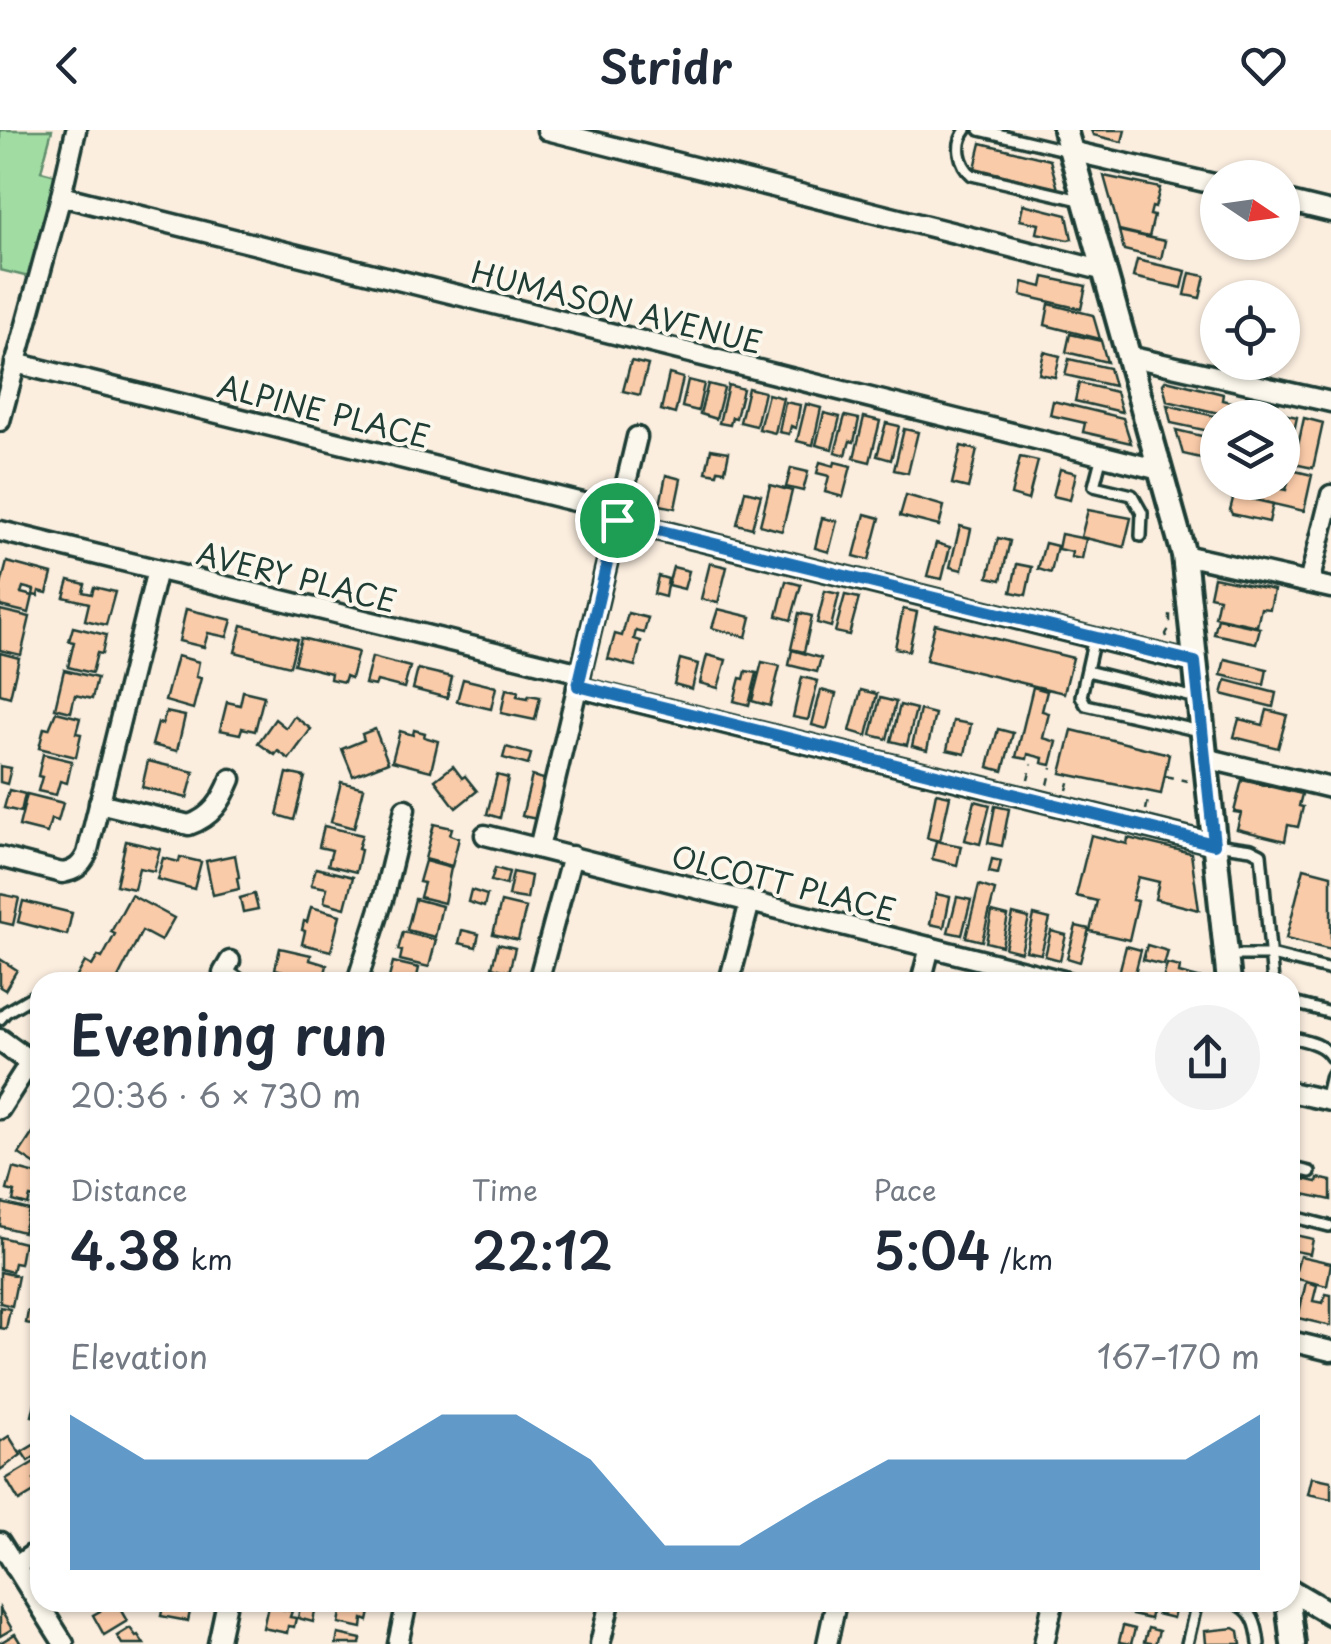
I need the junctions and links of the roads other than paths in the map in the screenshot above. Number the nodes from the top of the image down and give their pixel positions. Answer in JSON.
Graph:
{"nodes":[{"id":1,"x":76,"y":130,"type":"edge"},
{"id":2,"x":547,"y":130,"type":"edge"},
{"id":3,"x":966,"y":130,"type":"edge"},
{"id":4,"x":980,"y":130,"type":"edge"},
{"id":5,"x":1068,"y":141,"type":"edge"},
{"id":6,"x":1200,"y":180,"type":"edge"},
{"id":7,"x":61,"y":196,"type":"junction"},
{"id":8,"x":1085,"y":202,"type":"junction"},
{"id":9,"x":1300,"y":204,"type":"edge"},
{"id":10,"x":1331,"y":212,"type":"edge"},
{"id":11,"x":1105,"y":271,"type":"junction"},
{"id":12,"x":1128,"y":356,"type":"junction"},
{"id":13,"x":15,"y":363,"type":"junction"},
{"id":14,"x":1331,"y":402,"type":"edge"},
{"id":15,"x":0,"y":421,"type":"edge"},
{"id":16,"x":637,"y":437,"type":"dead end"},
{"id":17,"x":1102,"y":455,"type":"junction"},
{"id":18,"x":1160,"y":470,"type":"junction"},
{"id":19,"x":1331,"y":495,"type":"edge"},
{"id":20,"x":1170,"y":506,"type":"junction"},
{"id":21,"x":1142,"y":513,"type":"junction"},
{"id":22,"x":618,"y":516,"type":"junction"},
{"id":23,"x":0,"y":531,"type":"edge"},
{"id":24,"x":1141,"y":536,"type":"dead end"},
{"id":25,"x":1184,"y":555,"type":"junction"},
{"id":26,"x":157,"y":570,"type":"junction"},
{"id":27,"x":1309,"y":583,"type":"junction"},
{"id":28,"x":1331,"y":588,"type":"edge"},
{"id":29,"x":1094,"y":638,"type":"junction"},
{"id":30,"x":1195,"y":662,"type":"junction"},
{"id":31,"x":1086,"y":671,"type":"junction"},
{"id":32,"x":579,"y":680,"type":"junction"},
{"id":33,"x":1198,"y":699,"type":"junction"},
{"id":34,"x":1202,"y":731,"type":"junction"},
{"id":35,"x":1205,"y":758,"type":"junction"},
{"id":36,"x":231,"y":779,"type":"dead end"},
{"id":37,"x":1331,"y":788,"type":"edge"},
{"id":38,"x":100,"y":803,"type":"junction"},
{"id":39,"x":405,"y":810,"type":"dead end"},
{"id":40,"x":486,"y":835,"type":"dead end"},
{"id":41,"x":1214,"y":844,"type":"junction"},
{"id":42,"x":539,"y":848,"type":"junction"},
{"id":43,"x":572,"y":856,"type":"junction"},
{"id":44,"x":0,"y":858,"type":"edge"},
{"id":45,"x":750,"y":902,"type":"junction"},
{"id":46,"x":930,"y":947,"type":"junction"},
{"id":47,"x":1226,"y":955,"type":"junction"},
{"id":48,"x":1270,"y":955,"type":"junction"},
{"id":49,"x":230,"y":961,"type":"dead end"},
{"id":50,"x":1331,"y":970,"type":"edge"},
{"id":51,"x":224,"y":972,"type":"edge"},
{"id":52,"x":360,"y":972,"type":"edge"},
{"id":53,"x":541,"y":972,"type":"edge"},
{"id":54,"x":732,"y":972,"type":"edge"},
{"id":55,"x":924,"y":972,"type":"edge"},
{"id":56,"x":1029,"y":972,"type":"edge"},
{"id":57,"x":1227,"y":972,"type":"edge"},
{"id":58,"x":1272,"y":972,"type":"edge"},
{"id":59,"x":30,"y":998,"type":"edge"},
{"id":60,"x":1300,"y":1005,"type":"edge"},
{"id":61,"x":1331,"y":1013,"type":"edge"},
{"id":62,"x":0,"y":1019,"type":"edge"},
{"id":63,"x":0,"y":1040,"type":"edge"},
{"id":64,"x":1300,"y":1040,"type":"edge"},
{"id":65,"x":1331,"y":1057,"type":"edge"},
{"id":66,"x":30,"y":1061,"type":"edge"},
{"id":67,"x":30,"y":1071,"type":"edge"},
{"id":68,"x":1331,"y":1075,"type":"edge"},
{"id":69,"x":1300,"y":1094,"type":"edge"},
{"id":70,"x":1328,"y":1101,"type":"edge"},
{"id":71,"x":0,"y":1110,"type":"edge"},
{"id":72,"x":1300,"y":1170,"type":"edge"},
{"id":73,"x":1310,"y":1172,"type":"dead end"},
{"id":74,"x":1300,"y":1219,"type":"edge"},
{"id":75,"x":1328,"y":1226,"type":"dead end"},
{"id":76,"x":1300,"y":1343,"type":"edge"},
{"id":77,"x":1331,"y":1351,"type":"edge"},
{"id":78,"x":0,"y":1542,"type":"edge"},
{"id":79,"x":30,"y":1556,"type":"edge"},
{"id":80,"x":15,"y":1567,"type":"junction"},
{"id":81,"x":30,"y":1591,"type":"edge"},
{"id":82,"x":1300,"y":1596,"type":"edge"},
{"id":83,"x":44,"y":1612,"type":"edge"},
{"id":84,"x":225,"y":1612,"type":"edge"},
{"id":85,"x":405,"y":1612,"type":"edge"},
{"id":86,"x":608,"y":1612,"type":"edge"},
{"id":87,"x":834,"y":1612,"type":"edge"},
{"id":88,"x":1051,"y":1612,"type":"edge"},
{"id":89,"x":1195,"y":1612,"type":"edge"},
{"id":90,"x":1249,"y":1612,"type":"edge"},
{"id":91,"x":1289,"y":1612,"type":"edge"},
{"id":92,"x":1331,"y":1614,"type":"edge"},
{"id":93,"x":64,"y":1644,"type":"edge"},
{"id":94,"x":218,"y":1644,"type":"edge"},
{"id":95,"x":398,"y":1644,"type":"edge"},
{"id":96,"x":600,"y":1644,"type":"edge"},
{"id":97,"x":827,"y":1644,"type":"edge"},
{"id":98,"x":1044,"y":1644,"type":"edge"},
{"id":99,"x":1187,"y":1644,"type":"edge"},
{"id":100,"x":1259,"y":1644,"type":"edge"},
{"id":101,"x":1293,"y":1644,"type":"edge"}],
"edges":[{"from":1,"to":7,"type":"street"},
{"from":2,"to":11,"type":"street"},
{"from":3,"to":8,"type":"lane"},
{"from":4,"to":5,"type":"lane"},
{"from":5,"to":6,"type":"street"},
{"from":5,"to":8,"type":"main road"},
{"from":7,"to":13,"type":"street"},
{"from":7,"to":17,"type":"street","name":"HUMASON AVENUE"},
{"from":8,"to":11,"type":"main road"},
{"from":9,"to":10,"type":"street"},
{"from":11,"to":12,"type":"main road"},
{"from":12,"to":14,"type":"street"},
{"from":12,"to":18,"type":"main road"},
{"from":13,"to":15,"type":"street"},
{"from":13,"to":22,"type":"street","name":"ALPINE PLACE"},
{"from":16,"to":22,"type":"street"},
{"from":17,"to":18,"type":"street","name":"HUMASON AVENUE"},
{"from":17,"to":21,"type":"lane"},
{"from":18,"to":20,"type":"main road"},
{"from":19,"to":27,"type":"street"},
{"from":20,"to":21,"type":"lane"},
{"from":20,"to":25,"type":"main road"},
{"from":21,"to":24,"type":"lane"},
{"from":22,"to":29,"type":"street","name":"ALPINE PLACE"},
{"from":22,"to":32,"type":"street"},
{"from":23,"to":26,"type":"street","name":"AVERY PLACE"},
{"from":25,"to":27,"type":"street"},
{"from":25,"to":30,"type":"main road"},
{"from":26,"to":32,"type":"street","name":"AVERY PLACE"},
{"from":26,"to":38,"type":"street"},
{"from":27,"to":28,"type":"street"},
{"from":29,"to":30,"type":"street","name":"ALPINE PLACE"},
{"from":29,"to":31,"type":"lane"},
{"from":30,"to":33,"type":"main road"},
{"from":31,"to":33,"type":"lane"},
{"from":31,"to":34,"type":"lane"},
{"from":32,"to":41,"type":"street","name":"AVERY PLACE"},
{"from":32,"to":42,"type":"street"},
{"from":33,"to":34,"type":"main road"},
{"from":34,"to":35,"type":"main road"},
{"from":35,"to":37,"type":"street"},
{"from":35,"to":41,"type":"main road"},
{"from":36,"to":38,"type":"street"},
{"from":38,"to":44,"type":"street"},
{"from":39,"to":52,"type":"street"},
{"from":40,"to":42,"type":"street","name":"OLCOTT PLACE"},
{"from":41,"to":47,"type":"main road"},
{"from":41,"to":48,"type":"lane"},
{"from":42,"to":43,"type":"street","name":"OLCOTT PLACE"},
{"from":43,"to":45,"type":"street","name":"OLCOTT PLACE"},
{"from":43,"to":53,"type":"street"},
{"from":45,"to":46,"type":"street","name":"OLCOTT PLACE"},
{"from":45,"to":54,"type":"street"},
{"from":46,"to":55,"type":"street"},
{"from":46,"to":56,"type":"street","name":"OLCOTT PLACE"},
{"from":47,"to":48,"type":"lane"},
{"from":47,"to":57,"type":"main road"},
{"from":48,"to":50,"type":"lane"},
{"from":48,"to":58,"type":"lane"},
{"from":49,"to":51,"type":"street"},
{"from":59,"to":62,"type":"lane"},
{"from":60,"to":61,"type":"lane"},
{"from":63,"to":66,"type":"street"},
{"from":64,"to":65,"type":"lane"},
{"from":67,"to":71,"type":"street"},
{"from":68,"to":70,"type":"lane"},
{"from":69,"to":70,"type":"street"},
{"from":72,"to":73,"type":"lane"},
{"from":74,"to":75,"type":"lane"},
{"from":76,"to":77,"type":"street"},
{"from":78,"to":80,"type":"street"},
{"from":79,"to":80,"type":"street"},
{"from":80,"to":81,"type":"street"},
{"from":82,"to":92,"type":"street"},
{"from":83,"to":93,"type":"street"},
{"from":84,"to":94,"type":"street"},
{"from":85,"to":95,"type":"street"},
{"from":86,"to":96,"type":"street"},
{"from":87,"to":97,"type":"street"},
{"from":88,"to":98,"type":"street"},
{"from":89,"to":99,"type":"lane"},
{"from":90,"to":100,"type":"lane"},
{"from":91,"to":101,"type":"main road"}]}
